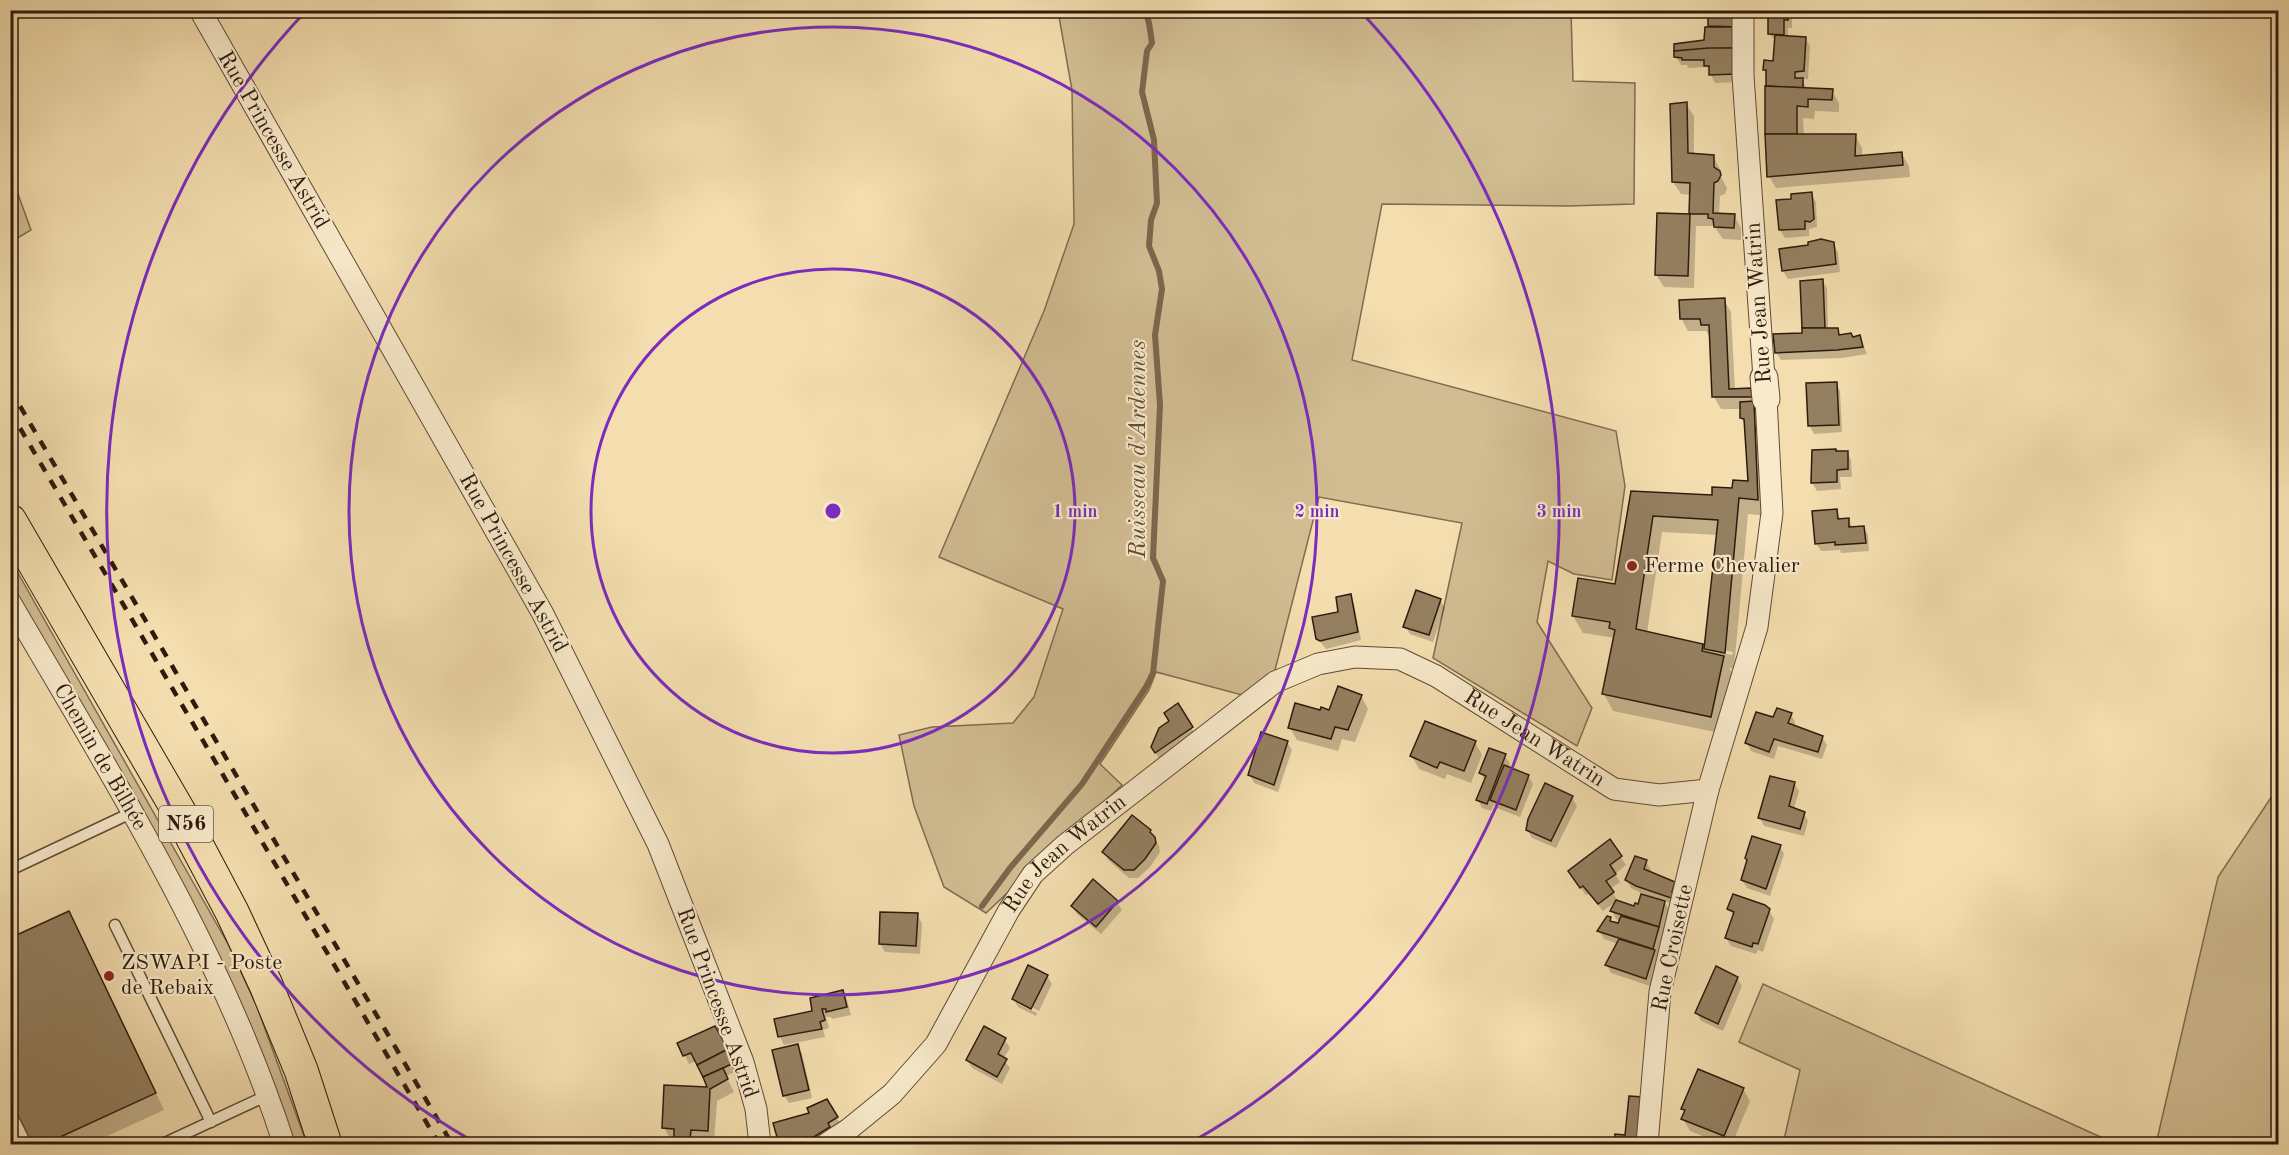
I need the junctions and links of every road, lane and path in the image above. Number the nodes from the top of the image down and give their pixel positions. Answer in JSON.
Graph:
{"nodes":[{"id":1,"x":200,"y":10,"type":"edge"},
{"id":2,"x":1743,"y":10,"type":"edge"},
{"id":3,"x":10,"y":521,"type":"edge"},
{"id":4,"x":10,"y":602,"type":"edge"},
{"id":5,"x":1708,"y":790,"type":"junction"},
{"id":6,"x":133,"y":812,"type":"junction"},
{"id":7,"x":10,"y":870,"type":"edge"},
{"id":8,"x":114,"y":925,"type":"dead end"},
{"id":9,"x":268,"y":1095,"type":"junction"},
{"id":10,"x":10,"y":1112,"type":"edge"},
{"id":11,"x":211,"y":1122,"type":"junction"},
{"id":12,"x":165,"y":1143,"type":"dead end"},
{"id":13,"x":26,"y":1144,"type":"edge"},
{"id":14,"x":284,"y":1144,"type":"edge"},
{"id":15,"x":326,"y":1144,"type":"edge"},
{"id":16,"x":760,"y":1144,"type":"edge"},
{"id":17,"x":826,"y":1144,"type":"edge"},
{"id":18,"x":1647,"y":1144,"type":"edge"}],
"edges":[{"from":1,"to":16,"type":"street","name":"Rue Princesse Astrid"},
{"from":2,"to":5,"type":"street","name":"Rue Jean Watrin"},
{"from":3,"to":15,"type":"highway","number":"N56"},
{"from":4,"to":6,"type":"street","name":"Chemin de Bilhée"},
{"from":5,"to":17,"type":"street","name":"Rue Jean Watrin"},
{"from":5,"to":18,"type":"street","name":"Rue Croisette"},
{"from":6,"to":7,"type":"lane"},
{"from":6,"to":9,"type":"street","name":"Chemin de Bilhée"},
{"from":8,"to":11,"type":"lane"},
{"from":9,"to":11,"type":"lane"},
{"from":9,"to":14,"type":"street","name":"Chemin de Bilhée"},
{"from":10,"to":13,"type":"lane"},
{"from":11,"to":12,"type":"lane"}]}
